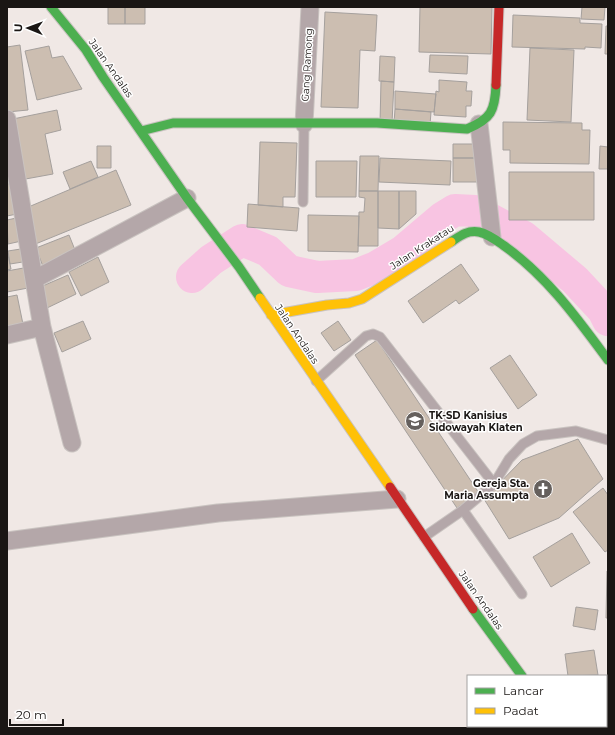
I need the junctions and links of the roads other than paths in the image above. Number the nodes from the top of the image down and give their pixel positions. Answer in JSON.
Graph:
{"nodes":[{"id":1,"x":46,"y":7,"type":"edge"},
{"id":2,"x":310,"y":7,"type":"edge"},
{"id":3,"x":499,"y":7,"type":"edge"},
{"id":4,"x":7,"y":119,"type":"edge"},
{"id":5,"x":304,"y":124,"type":"junction"},
{"id":6,"x":479,"y":124,"type":"junction"},
{"id":7,"x":141,"y":131,"type":"junction"},
{"id":8,"x":12,"y":179,"type":"edge"},
{"id":9,"x":187,"y":198,"type":"junction"},
{"id":10,"x":303,"y":202,"type":"dead end"},
{"id":11,"x":492,"y":234,"type":"junction"},
{"id":12,"x":35,"y":279,"type":"junction"},
{"id":13,"x":271,"y":315,"type":"junction"},
{"id":14,"x":42,"y":327,"type":"junction"},
{"id":15,"x":7,"y":335,"type":"edge"},
{"id":16,"x":608,"y":360,"type":"edge"},
{"id":17,"x":316,"y":381,"type":"junction"},
{"id":18,"x":608,"y":440,"type":"edge"},
{"id":19,"x":72,"y":443,"type":"dead end"},
{"id":20,"x":494,"y":484,"type":"junction"},
{"id":21,"x":397,"y":498,"type":"junction"},
{"id":22,"x":463,"y":510,"type":"junction"},
{"id":23,"x":424,"y":537,"type":"junction"},
{"id":24,"x":7,"y":541,"type":"edge"},
{"id":25,"x":522,"y":594,"type":"dead end"},
{"id":26,"x":520,"y":674,"type":"edge"}],
"edges":[{"from":1,"to":7,"type":"street","name":"Jalan Andalas"},
{"from":2,"to":5,"type":"street","name":"Gang Ramong"},
{"from":3,"to":6,"type":"street"},
{"from":4,"to":8,"type":"street"},
{"from":5,"to":6,"type":"street"},
{"from":5,"to":7,"type":"street"},
{"from":5,"to":10,"type":"lane"},
{"from":6,"to":11,"type":"street"},
{"from":7,"to":9,"type":"street","name":"Jalan Andalas"},
{"from":8,"to":12,"type":"street"},
{"from":9,"to":12,"type":"street"},
{"from":9,"to":13,"type":"street","name":"Jalan Andalas"},
{"from":11,"to":13,"type":"street","name":"Jalan Krakatau"},
{"from":11,"to":16,"type":"street","name":"Jalan Krakatau"},
{"from":12,"to":14,"type":"street"},
{"from":13,"to":17,"type":"street","name":"Jalan Andalas"},
{"from":14,"to":15,"type":"street"},
{"from":14,"to":19,"type":"street"},
{"from":17,"to":20,"type":"lane"},
{"from":17,"to":21,"type":"street","name":"Jalan Andalas"},
{"from":18,"to":20,"type":"lane"},
{"from":20,"to":22,"type":"lane"},
{"from":21,"to":23,"type":"street","name":"Jalan Andalas"},
{"from":21,"to":24,"type":"street"},
{"from":22,"to":23,"type":"lane"},
{"from":22,"to":25,"type":"lane"},
{"from":23,"to":26,"type":"street","name":"Jalan Andalas"}]}
